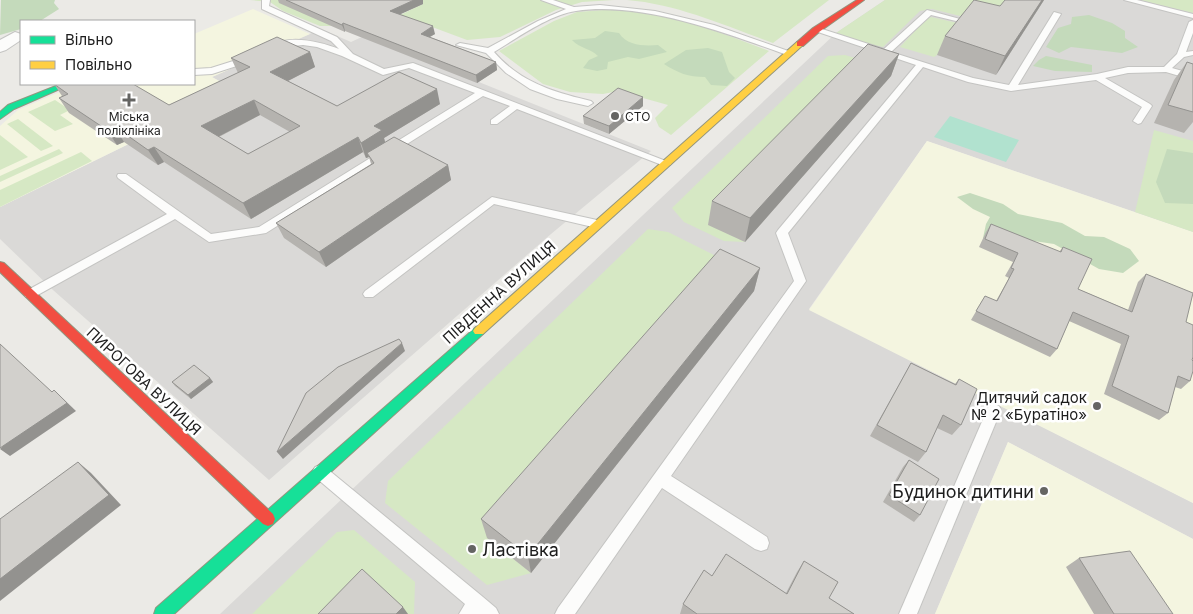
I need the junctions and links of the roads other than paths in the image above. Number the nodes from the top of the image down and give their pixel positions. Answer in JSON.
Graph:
{"nodes":[{"id":1,"x":266,"y":0,"type":"edge"},
{"id":2,"x":545,"y":0,"type":"edge"},
{"id":3,"x":861,"y":0,"type":"edge"},
{"id":4,"x":1128,"y":0,"type":"edge"},
{"id":5,"x":574,"y":9,"type":"junction"},
{"id":6,"x":1057,"y":14,"type":"dead end"},
{"id":7,"x":1193,"y":16,"type":"edge"},
{"id":8,"x":956,"y":19,"type":"edge"},
{"id":9,"x":1193,"y":22,"type":"edge"},
{"id":10,"x":816,"y":30,"type":"junction"},
{"id":11,"x":15,"y":37,"type":"dead end"},
{"id":12,"x":460,"y":45,"type":"dead end"},
{"id":13,"x":0,"y":47,"type":"edge"},
{"id":14,"x":270,"y":49,"type":"edge"},
{"id":15,"x":489,"y":51,"type":"junction"},
{"id":16,"x":885,"y":52,"type":"junction"},
{"id":17,"x":790,"y":53,"type":"junction"},
{"id":18,"x":1193,"y":53,"type":"edge"},
{"id":19,"x":349,"y":54,"type":"junction"},
{"id":20,"x":1181,"y":55,"type":"junction"},
{"id":21,"x":254,"y":56,"type":"edge"},
{"id":22,"x":921,"y":64,"type":"junction"},
{"id":23,"x":1166,"y":69,"type":"junction"},
{"id":24,"x":195,"y":72,"type":"edge"},
{"id":25,"x":1097,"y":77,"type":"junction"},
{"id":26,"x":1193,"y":77,"type":"edge"},
{"id":27,"x":64,"y":85,"type":"edge"},
{"id":28,"x":1011,"y":88,"type":"junction"},
{"id":29,"x":482,"y":93,"type":"junction"},
{"id":30,"x":588,"y":103,"type":"dead end"},
{"id":31,"x":516,"y":106,"type":"junction"},
{"id":32,"x":0,"y":116,"type":"edge"},
{"id":33,"x":1138,"y":120,"type":"dead end"},
{"id":34,"x":494,"y":122,"type":"dead end"},
{"id":35,"x":666,"y":163,"type":"junction"},
{"id":36,"x":122,"y":176,"type":"dead end"},
{"id":37,"x":175,"y":214,"type":"junction"},
{"id":38,"x":597,"y":224,"type":"junction"},
{"id":39,"x":0,"y":266,"type":"edge"},
{"id":40,"x":30,"y":294,"type":"junction"},
{"id":41,"x":369,"y":294,"type":"dead end"},
{"id":42,"x":994,"y":410,"type":"dead end"},
{"id":43,"x":320,"y":472,"type":"junction"},
{"id":44,"x":660,"y":478,"type":"junction"},
{"id":45,"x":268,"y":519,"type":"junction"},
{"id":46,"x":761,"y":543,"type":"dead end"},
{"id":47,"x":478,"y":610,"type":"edge"},
{"id":48,"x":162,"y":614,"type":"edge"},
{"id":49,"x":564,"y":614,"type":"edge"},
{"id":50,"x":908,"y":614,"type":"edge"}],
"edges":[{"from":1,"to":19,"type":"lane"},
{"from":2,"to":5,"type":"lane"},
{"from":3,"to":10,"type":"street","name":"ПІВДЕННА ВУЛИЦЯ"},
{"from":4,"to":7,"type":"lane"},
{"from":5,"to":15,"type":"lane"},
{"from":5,"to":17,"type":"lane"},
{"from":6,"to":28,"type":"lane"},
{"from":8,"to":16,"type":"lane"},
{"from":9,"to":20,"type":"lane"},
{"from":10,"to":16,"type":"lane"},
{"from":10,"to":17,"type":"street","name":"ПІВДЕННА ВУЛИЦЯ"},
{"from":11,"to":13,"type":"street"},
{"from":12,"to":15,"type":"lane"},
{"from":14,"to":19,"type":"lane"},
{"from":15,"to":30,"type":"lane"},
{"from":16,"to":22,"type":"lane"},
{"from":17,"to":35,"type":"street","name":"ПІВДЕННА ВУЛИЦЯ"},
{"from":18,"to":20,"type":"lane"},
{"from":19,"to":29,"type":"lane"},
{"from":20,"to":23,"type":"lane"},
{"from":21,"to":24,"type":"lane"},
{"from":22,"to":28,"type":"lane"},
{"from":22,"to":44,"type":"lane"},
{"from":23,"to":25,"type":"lane"},
{"from":23,"to":26,"type":"lane"},
{"from":25,"to":28,"type":"lane"},
{"from":25,"to":33,"type":"lane"},
{"from":27,"to":32,"type":"street"},
{"from":29,"to":31,"type":"lane"},
{"from":29,"to":37,"type":"lane"},
{"from":31,"to":34,"type":"lane"},
{"from":31,"to":35,"type":"lane"},
{"from":35,"to":38,"type":"street","name":"ПІВДЕННА ВУЛИЦЯ"},
{"from":36,"to":37,"type":"lane"},
{"from":37,"to":40,"type":"lane"},
{"from":38,"to":41,"type":"lane"},
{"from":38,"to":43,"type":"street","name":"ПІВДЕННА ВУЛИЦЯ"},
{"from":39,"to":40,"type":"street","name":"ПИРОГОВА ВУЛИЦЯ"},
{"from":40,"to":45,"type":"street","name":"ПИРОГОВА ВУЛИЦЯ"},
{"from":42,"to":50,"type":"lane"},
{"from":43,"to":45,"type":"street","name":"ПІВДЕННА ВУЛИЦЯ"},
{"from":43,"to":47,"type":"lane"},
{"from":44,"to":46,"type":"lane"},
{"from":44,"to":49,"type":"lane"},
{"from":45,"to":48,"type":"street","name":"ПІВДЕННА ВУЛИЦЯ"}]}
